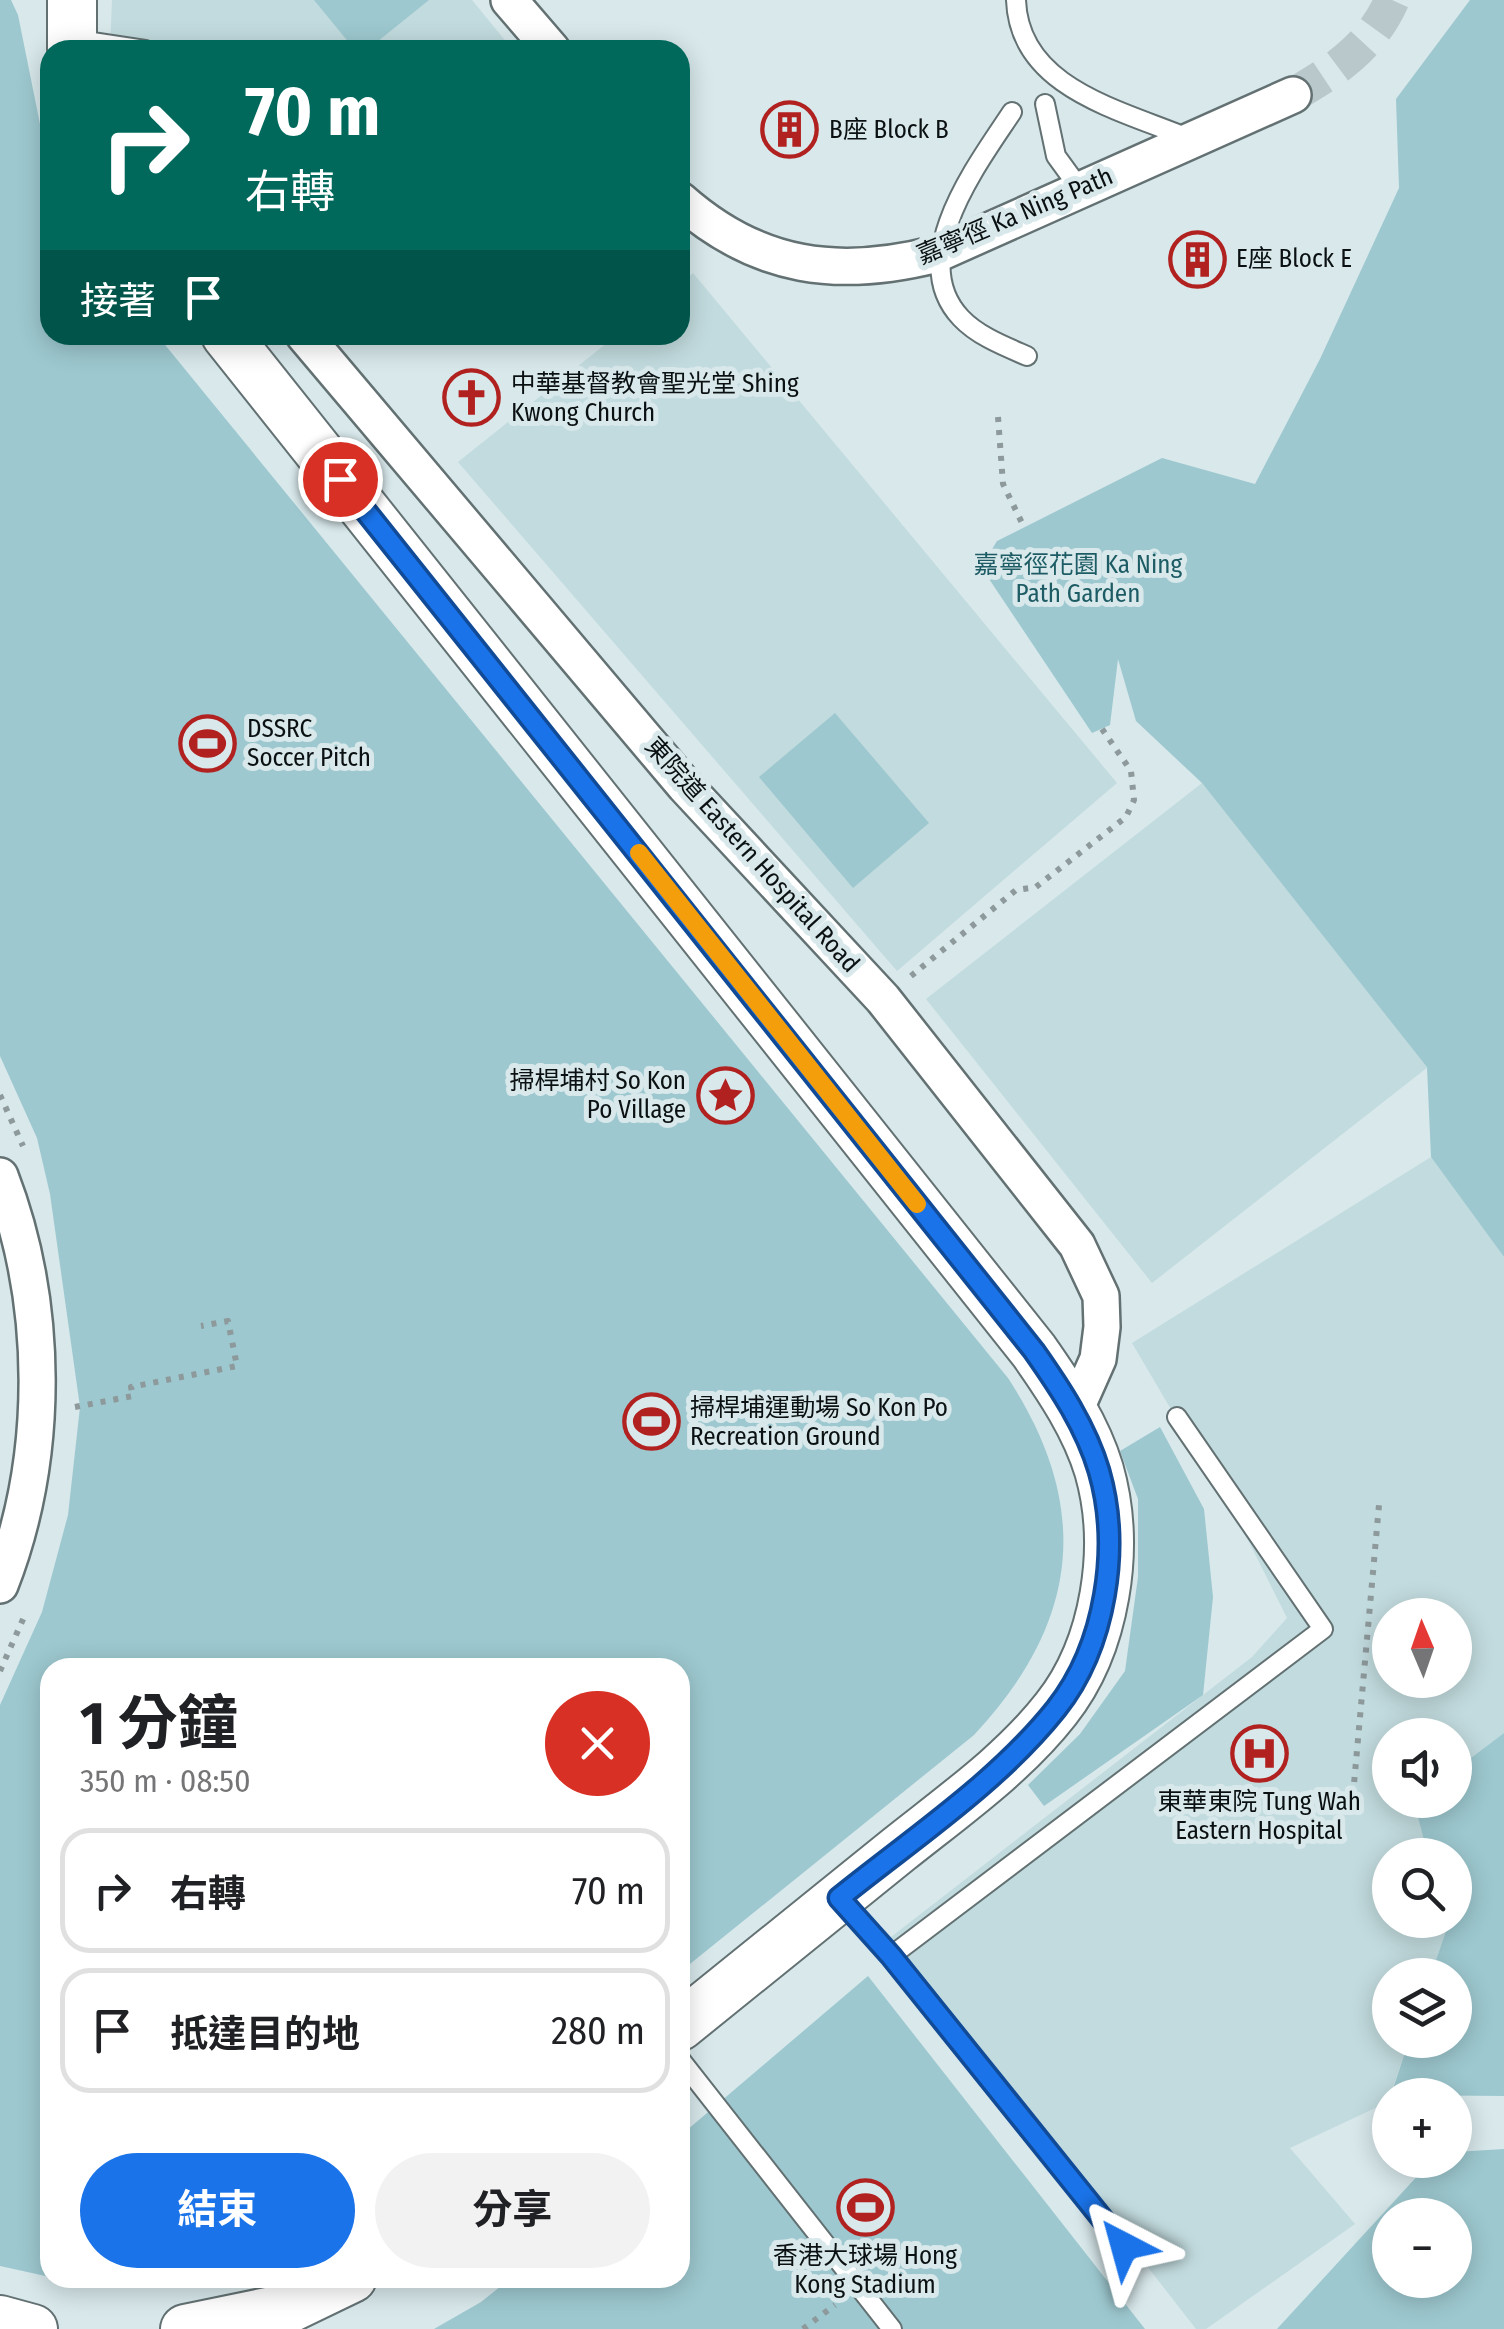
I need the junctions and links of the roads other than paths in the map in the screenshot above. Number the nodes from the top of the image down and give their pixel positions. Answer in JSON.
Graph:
{"nodes":[{"id":1,"x":509,"y":0,"type":"edge"},
{"id":2,"x":1016,"y":0,"type":"edge"},
{"id":3,"x":72,"y":29,"type":"edge"},
{"id":4,"x":115,"y":40,"type":"edge"},
{"id":5,"x":543,"y":40,"type":"edge"},
{"id":6,"x":1293,"y":95,"type":"tunnel mouth"},
{"id":7,"x":1045,"y":104,"type":"dead end"},
{"id":8,"x":1012,"y":112,"type":"dead end"},
{"id":9,"x":1190,"y":139,"type":"junction"},
{"id":10,"x":1080,"y":189,"type":"junction"},
{"id":11,"x":690,"y":208,"type":"edge"},
{"id":12,"x":937,"y":254,"type":"junction"},
{"id":13,"x":234,"y":345,"type":"edge"},
{"id":14,"x":312,"y":345,"type":"edge"},
{"id":15,"x":1027,"y":356,"type":"dead end"},
{"id":16,"x":0,"y":1176,"type":"edge"},
{"id":17,"x":1074,"y":1413,"type":"junction"},
{"id":18,"x":1177,"y":1417,"type":"dead end"},
{"id":19,"x":0,"y":1585,"type":"edge"},
{"id":20,"x":839,"y":1898,"type":"junction"},
{"id":21,"x":891,"y":1956,"type":"junction"},
{"id":22,"x":690,"y":2018,"type":"edge"},
{"id":23,"x":690,"y":2072,"type":"edge"},
{"id":24,"x":1124,"y":2246,"type":"dead end"},
{"id":25,"x":331,"y":2288,"type":"edge"},
{"id":26,"x":0,"y":2320,"type":"edge"},
{"id":27,"x":34,"y":2329,"type":"edge"},
{"id":28,"x":185,"y":2329,"type":"edge"},
{"id":29,"x":892,"y":2329,"type":"edge"}],
"edges":[{"from":1,"to":5,"type":"street"},
{"from":2,"to":9,"type":"lane"},
{"from":3,"to":4,"type":"lane"},
{"from":6,"to":9,"type":"street","name":"嘉寧徑 Ka Ning Path"},
{"from":7,"to":10,"type":"lane"},
{"from":8,"to":12,"type":"lane"},
{"from":9,"to":10,"type":"street","name":"嘉寧徑 Ka Ning Path"},
{"from":10,"to":12,"type":"street","name":"嘉寧徑 Ka Ning Path"},
{"from":11,"to":12,"type":"street","name":"嘉寧徑 Ka Ning Path"},
{"from":12,"to":15,"type":"lane"},
{"from":13,"to":17,"type":"street"},
{"from":14,"to":17,"type":"street","name":"東院道 Eastern Hospital Road"},
{"from":16,"to":19,"type":"street"},
{"from":17,"to":20,"type":"street"},
{"from":18,"to":21,"type":"lane"},
{"from":20,"to":21,"type":"lane"},
{"from":20,"to":22,"type":"street"},
{"from":21,"to":24,"type":"lane"},
{"from":23,"to":29,"type":"lane"},
{"from":25,"to":28,"type":"street"},
{"from":26,"to":27,"type":"street"}]}
